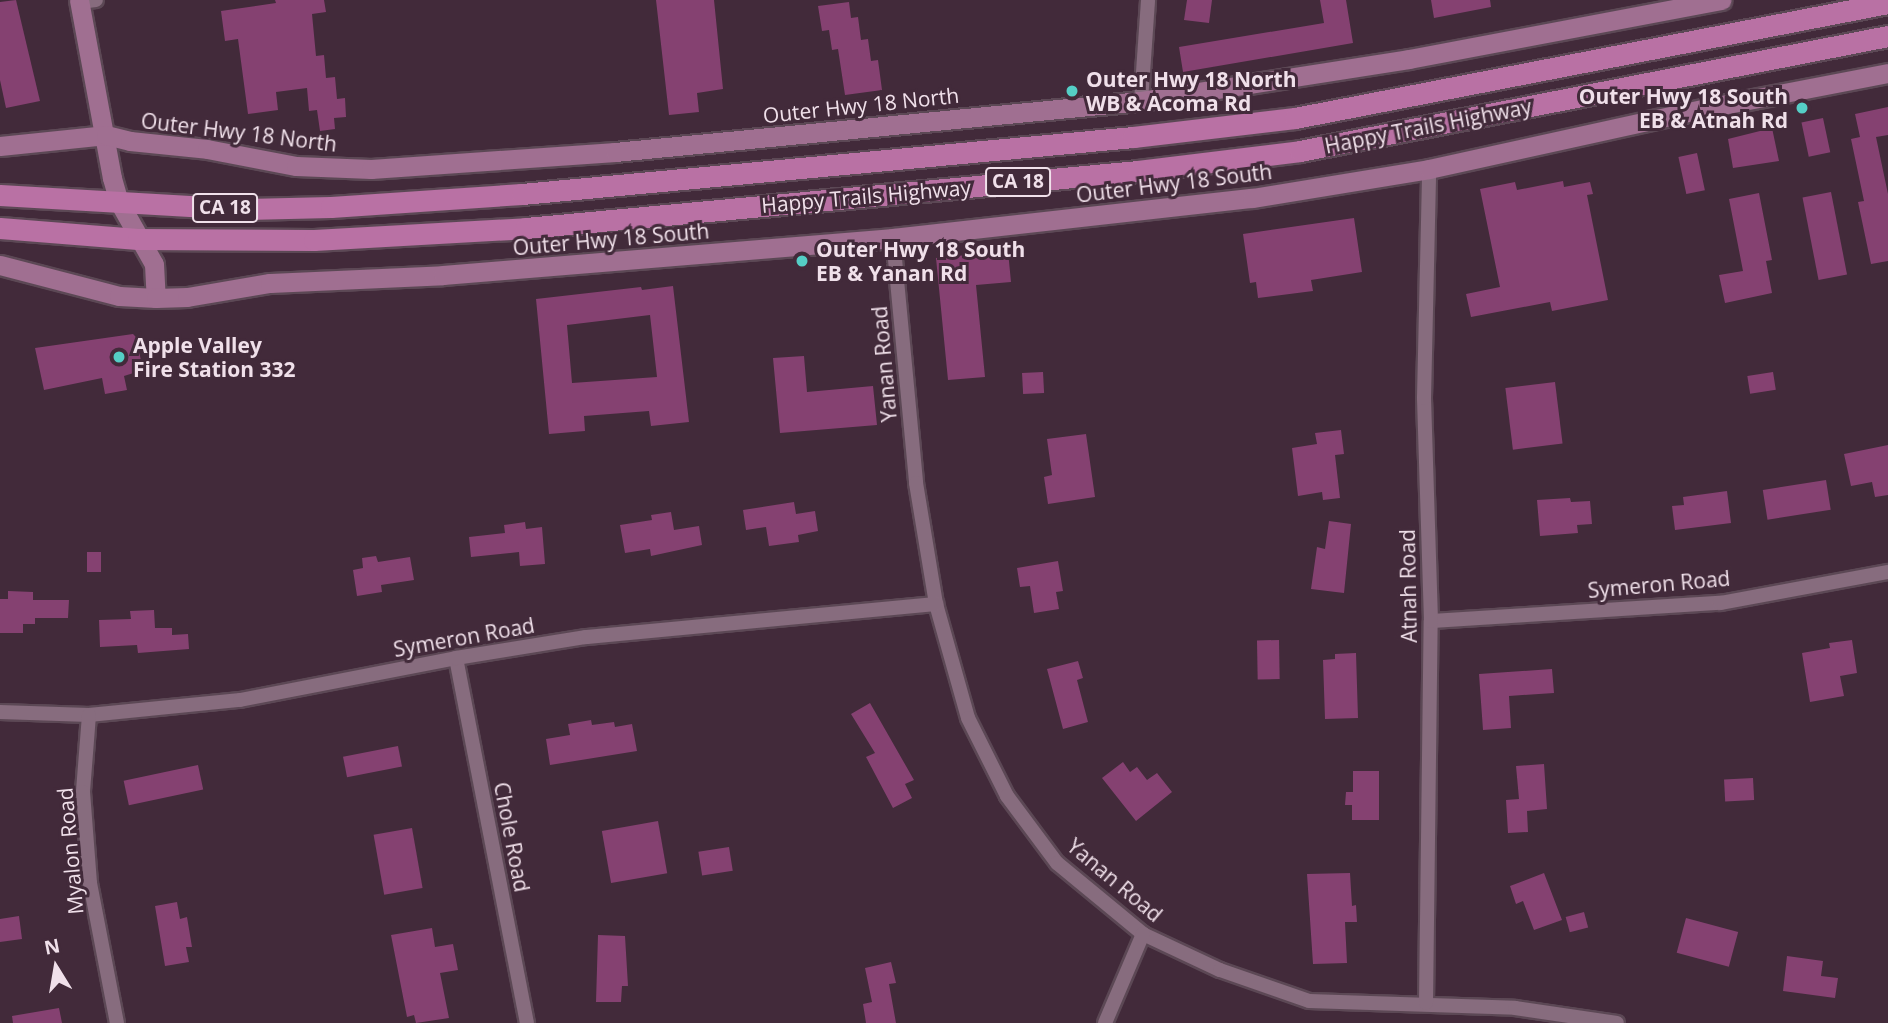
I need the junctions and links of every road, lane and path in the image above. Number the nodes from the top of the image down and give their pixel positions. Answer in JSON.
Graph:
{"nodes":[{"id":1,"x":1148,"y":0,"type":"edge"},
{"id":2,"x":1721,"y":0,"type":"edge"},
{"id":3,"x":85,"y":1,"type":"edge"},
{"id":4,"x":1888,"y":3,"type":"edge"},
{"id":5,"x":1661,"y":6,"type":"edge"},
{"id":6,"x":1888,"y":36,"type":"edge"},
{"id":7,"x":1888,"y":74,"type":"edge"},
{"id":8,"x":1141,"y":101,"type":"junction"},
{"id":9,"x":106,"y":135,"type":"junction"},
{"id":10,"x":0,"y":146,"type":"edge"},
{"id":11,"x":1429,"y":169,"type":"junction"},
{"id":12,"x":0,"y":195,"type":"edge"},
{"id":13,"x":119,"y":202,"type":"junction"},
{"id":14,"x":0,"y":228,"type":"edge"},
{"id":15,"x":892,"y":238,"type":"junction"},
{"id":16,"x":138,"y":239,"type":"junction"},
{"id":17,"x":0,"y":265,"type":"edge"},
{"id":18,"x":156,"y":298,"type":"junction"},
{"id":19,"x":1888,"y":572,"type":"edge"},
{"id":20,"x":936,"y":604,"type":"junction"},
{"id":21,"x":1431,"y":621,"type":"junction"},
{"id":22,"x":456,"y":658,"type":"junction"},
{"id":23,"x":0,"y":712,"type":"edge"},
{"id":24,"x":89,"y":715,"type":"junction"},
{"id":25,"x":1143,"y":934,"type":"junction"},
{"id":26,"x":1426,"y":1003,"type":"junction"},
{"id":27,"x":117,"y":1023,"type":"edge"},
{"id":28,"x":527,"y":1023,"type":"edge"},
{"id":29,"x":1105,"y":1023,"type":"edge"},
{"id":30,"x":1617,"y":1023,"type":"edge"}],
"edges":[{"from":1,"to":8,"type":"street"},
{"from":2,"to":5,"type":"street","name":"Outer Hwy 18 North"},
{"from":3,"to":9,"type":"street"},
{"from":4,"to":13,"type":"main road","name":"Happy Trails Highway","number":"CA 18"},
{"from":5,"to":8,"type":"street","name":"Outer Hwy 18 North"},
{"from":6,"to":16,"type":"main road","name":"Happy Trails Highway","number":"CA 18"},
{"from":7,"to":11,"type":"street","name":"Outer Hwy 18 South"},
{"from":8,"to":9,"type":"street","name":"Outer Hwy 18 North"},
{"from":9,"to":10,"type":"street","name":"Outer Hwy 18 North"},
{"from":9,"to":13,"type":"street"},
{"from":11,"to":15,"type":"street","name":"Outer Hwy 18 South"},
{"from":11,"to":21,"type":"street","name":"Atnah Road"},
{"from":12,"to":13,"type":"main road","name":"Happy Trails Highway","number":"CA 18"},
{"from":13,"to":16,"type":"street"},
{"from":14,"to":16,"type":"main road","name":"Happy Trails Highway","number":"CA 18"},
{"from":15,"to":18,"type":"street","name":"Outer Hwy 18 South"},
{"from":15,"to":20,"type":"street","name":"Yanan Road"},
{"from":16,"to":18,"type":"street"},
{"from":17,"to":18,"type":"street","name":"Outer Hwy 18 South"},
{"from":19,"to":21,"type":"street","name":"Symeron Road"},
{"from":20,"to":22,"type":"street","name":"Symeron Road"},
{"from":20,"to":25,"type":"street","name":"Yanan Road"},
{"from":21,"to":26,"type":"street","name":"Atnah Road"},
{"from":22,"to":24,"type":"street","name":"Symeron Road"},
{"from":22,"to":28,"type":"street","name":"Chole Road"},
{"from":23,"to":24,"type":"street","name":"Symeron Road"},
{"from":24,"to":27,"type":"street","name":"Myalon Road"},
{"from":25,"to":26,"type":"street","name":"Yanan Road"},
{"from":25,"to":29,"type":"street"},
{"from":26,"to":30,"type":"street","name":"Yanan Road"}]}
